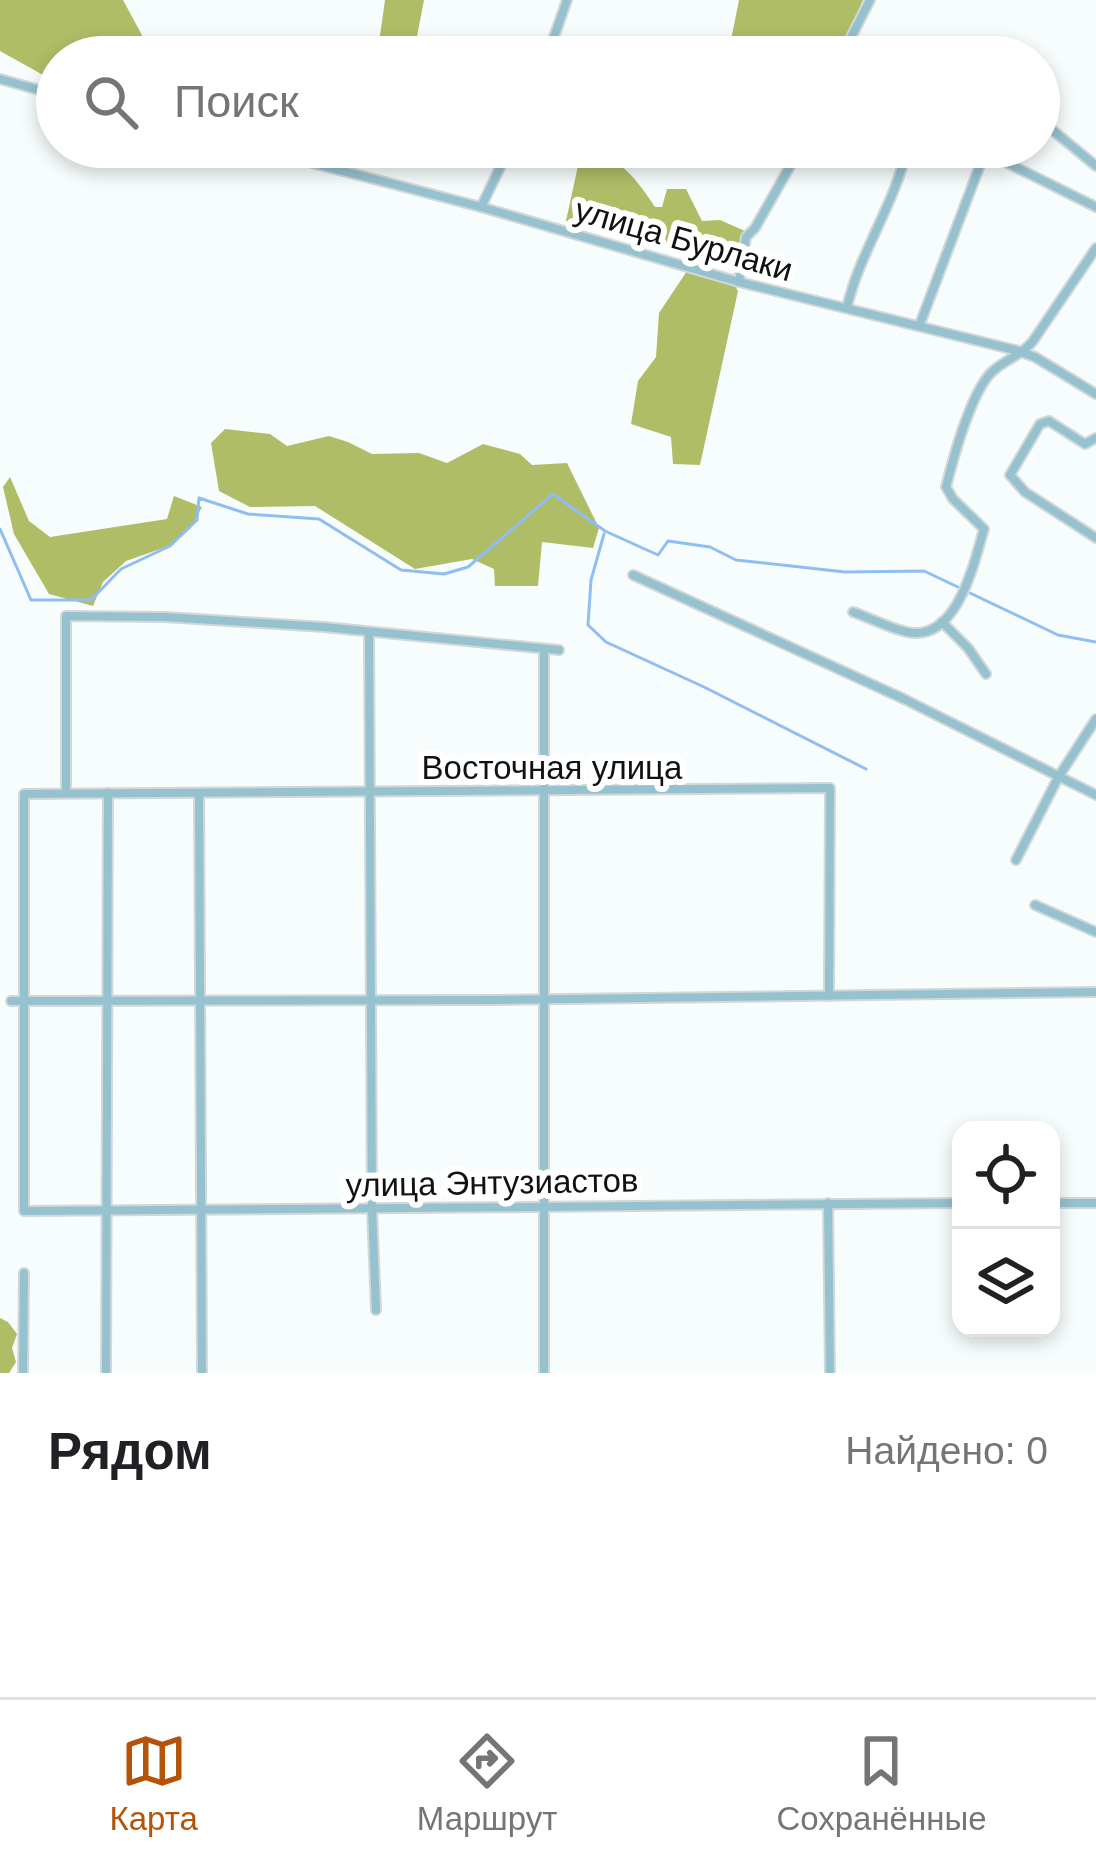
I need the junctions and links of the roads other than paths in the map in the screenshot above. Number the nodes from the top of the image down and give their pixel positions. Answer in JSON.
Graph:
{"nodes":[{"id":1,"x":567,"y":0,"type":"edge"},
{"id":2,"x":870,"y":0,"type":"edge"},
{"id":3,"x":555,"y":36,"type":"edge"},
{"id":4,"x":852,"y":36,"type":"edge"},
{"id":5,"x":0,"y":79,"type":"edge"},
{"id":6,"x":36,"y":88,"type":"edge"},
{"id":7,"x":1060,"y":136,"type":"edge"},
{"id":8,"x":1096,"y":166,"type":"edge"},
{"id":9,"x":333,"y":168,"type":"edge"},
{"id":10,"x":500,"y":168,"type":"edge"},
{"id":11,"x":789,"y":168,"type":"edge"},
{"id":12,"x":902,"y":168,"type":"edge"},
{"id":13,"x":980,"y":168,"type":"edge"},
{"id":14,"x":1018,"y":168,"type":"edge"},
{"id":15,"x":481,"y":206,"type":"junction"},
{"id":16,"x":1096,"y":207,"type":"edge"},
{"id":17,"x":1096,"y":248,"type":"edge"},
{"id":18,"x":739,"y":282,"type":"junction"},
{"id":19,"x":847,"y":307,"type":"junction"},
{"id":20,"x":920,"y":324,"type":"junction"},
{"id":21,"x":1024,"y":353,"type":"junction"},
{"id":22,"x":1096,"y":394,"type":"edge"},
{"id":23,"x":1096,"y":438,"type":"edge"},
{"id":24,"x":1096,"y":538,"type":"edge"},
{"id":25,"x":633,"y":575,"type":"dead end"},
{"id":26,"x":854,"y":612,"type":"dead end"},
{"id":27,"x":942,"y":622,"type":"junction"},
{"id":28,"x":369,"y":634,"type":"junction"},
{"id":29,"x":544,"y":649,"type":"junction"},
{"id":30,"x":559,"y":650,"type":"dead end"},
{"id":31,"x":986,"y":674,"type":"dead end"},
{"id":32,"x":1096,"y":719,"type":"edge"},
{"id":33,"x":1059,"y":776,"type":"junction"},
{"id":34,"x":542,"y":791,"type":"junction"},
{"id":35,"x":372,"y":792,"type":"junction"},
{"id":36,"x":66,"y":793,"type":"junction"},
{"id":37,"x":108,"y":793,"type":"junction"},
{"id":38,"x":199,"y":793,"type":"junction"},
{"id":39,"x":1096,"y":795,"type":"edge"},
{"id":40,"x":1016,"y":860,"type":"dead end"},
{"id":41,"x":1035,"y":905,"type":"dead end"},
{"id":42,"x":1096,"y":932,"type":"edge"},
{"id":43,"x":1096,"y":992,"type":"edge"},
{"id":44,"x":830,"y":996,"type":"junction"},
{"id":45,"x":542,"y":999,"type":"junction"},
{"id":46,"x":107,"y":1000,"type":"junction"},
{"id":47,"x":199,"y":1000,"type":"junction"},
{"id":48,"x":371,"y":1000,"type":"junction"},
{"id":49,"x":11,"y":1001,"type":"dead end"},
{"id":50,"x":24,"y":1001,"type":"junction"},
{"id":51,"x":828,"y":1203,"type":"junction"},
{"id":52,"x":952,"y":1203,"type":"edge"},
{"id":53,"x":1060,"y":1203,"type":"edge"},
{"id":54,"x":1096,"y":1203,"type":"edge"},
{"id":55,"x":545,"y":1206,"type":"junction"},
{"id":56,"x":372,"y":1208,"type":"junction"},
{"id":57,"x":106,"y":1211,"type":"junction"},
{"id":58,"x":202,"y":1212,"type":"junction"},
{"id":59,"x":24,"y":1273,"type":"dead end"},
{"id":60,"x":376,"y":1310,"type":"dead end"},
{"id":61,"x":23,"y":1373,"type":"edge"},
{"id":62,"x":106,"y":1373,"type":"edge"},
{"id":63,"x":202,"y":1373,"type":"edge"},
{"id":64,"x":544,"y":1373,"type":"edge"},
{"id":65,"x":830,"y":1373,"type":"edge"}],
"edges":[{"from":1,"to":3,"type":"street"},
{"from":2,"to":4,"type":"street"},
{"from":5,"to":6,"type":"street"},
{"from":7,"to":8,"type":"street"},
{"from":9,"to":15,"type":"street","name":"улица Бурлаки"},
{"from":10,"to":15,"type":"street"},
{"from":11,"to":18,"type":"street"},
{"from":12,"to":19,"type":"street"},
{"from":13,"to":20,"type":"street"},
{"from":14,"to":16,"type":"street"},
{"from":15,"to":18,"type":"street","name":"улица Бурлаки"},
{"from":17,"to":21,"type":"street"},
{"from":18,"to":19,"type":"street","name":"улица Бурлаки"},
{"from":19,"to":20,"type":"street","name":"улица Бурлаки"},
{"from":20,"to":21,"type":"street","name":"улица Бурлаки"},
{"from":21,"to":22,"type":"street","name":"улица Бурлаки"},
{"from":21,"to":27,"type":"street"},
{"from":23,"to":24,"type":"street"},
{"from":25,"to":33,"type":"street"},
{"from":26,"to":27,"type":"street"},
{"from":27,"to":31,"type":"street"},
{"from":28,"to":29,"type":"street"},
{"from":28,"to":35,"type":"street"},
{"from":28,"to":36,"type":"street"},
{"from":29,"to":30,"type":"street"},
{"from":29,"to":34,"type":"street"},
{"from":32,"to":33,"type":"street"},
{"from":33,"to":39,"type":"street"},
{"from":33,"to":40,"type":"street"},
{"from":34,"to":35,"type":"street","name":"Восточная улица"},
{"from":34,"to":44,"type":"street","name":"Восточная улица"},
{"from":34,"to":45,"type":"street"},
{"from":35,"to":38,"type":"street","name":"Восточная улица"},
{"from":35,"to":48,"type":"street"},
{"from":36,"to":37,"type":"street","name":"Восточная улица"},
{"from":36,"to":50,"type":"street"},
{"from":37,"to":38,"type":"street","name":"Восточная улица"},
{"from":37,"to":46,"type":"street"},
{"from":38,"to":47,"type":"street"},
{"from":41,"to":42,"type":"street"},
{"from":43,"to":44,"type":"street"},
{"from":44,"to":45,"type":"street"},
{"from":45,"to":48,"type":"street"},
{"from":45,"to":55,"type":"street"},
{"from":46,"to":47,"type":"street"},
{"from":46,"to":50,"type":"street"},
{"from":46,"to":57,"type":"street"},
{"from":47,"to":48,"type":"street"},
{"from":47,"to":58,"type":"street"},
{"from":48,"to":56,"type":"street"},
{"from":49,"to":50,"type":"street"},
{"from":50,"to":57,"type":"street","name":"улица Энтузиастов"},
{"from":51,"to":52,"type":"street","name":"улица Энтузиастов"},
{"from":51,"to":55,"type":"street","name":"улица Энтузиастов"},
{"from":51,"to":65,"type":"street"},
{"from":53,"to":54,"type":"street"},
{"from":55,"to":56,"type":"street","name":"улица Энтузиастов"},
{"from":55,"to":64,"type":"street"},
{"from":56,"to":58,"type":"street","name":"улица Энтузиастов"},
{"from":56,"to":60,"type":"street"},
{"from":57,"to":58,"type":"street","name":"улица Энтузиастов"},
{"from":57,"to":62,"type":"street"},
{"from":58,"to":63,"type":"street"},
{"from":59,"to":61,"type":"street"}]}
